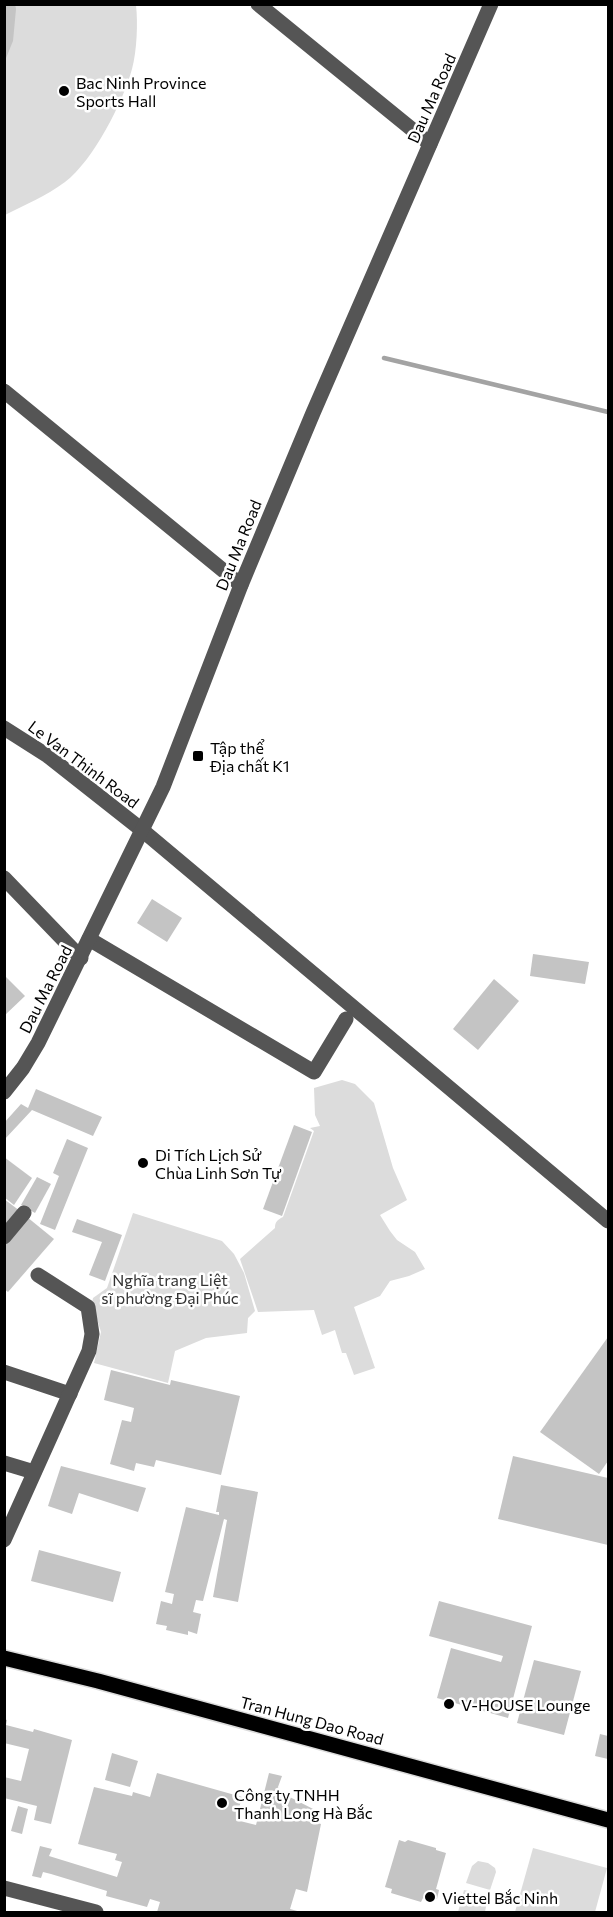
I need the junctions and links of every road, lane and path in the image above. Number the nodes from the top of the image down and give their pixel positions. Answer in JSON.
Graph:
{"nodes":[{"id":1,"x":258,"y":4,"type":"edge"},
{"id":2,"x":491,"y":4,"type":"edge"},
{"id":3,"x":430,"y":144,"type":"junction"},
{"id":4,"x":4,"y":391,"type":"edge"},
{"id":5,"x":241,"y":585,"type":"junction"},
{"id":6,"x":4,"y":728,"type":"edge"},
{"id":7,"x":142,"y":830,"type":"junction"},
{"id":8,"x":4,"y":878,"type":"edge"},
{"id":9,"x":89,"y":939,"type":"junction"},
{"id":10,"x":81,"y":958,"type":"junction"},
{"id":11,"x":346,"y":1019,"type":"dead end"},
{"id":12,"x":4,"y":1092,"type":"edge"},
{"id":13,"x":24,"y":1213,"type":"dead end"},
{"id":14,"x":609,"y":1221,"type":"edge"},
{"id":15,"x":4,"y":1237,"type":"edge"},
{"id":16,"x":38,"y":1275,"type":"dead end"},
{"id":17,"x":4,"y":1372,"type":"edge"},
{"id":18,"x":70,"y":1394,"type":"junction"},
{"id":19,"x":4,"y":1463,"type":"edge"},
{"id":20,"x":34,"y":1472,"type":"junction"},
{"id":21,"x":4,"y":1540,"type":"edge"},
{"id":22,"x":4,"y":1658,"type":"edge"},
{"id":23,"x":609,"y":1820,"type":"edge"},
{"id":24,"x":4,"y":1888,"type":"edge"},
{"id":25,"x":96,"y":1912,"type":"edge"}],
"edges":[{"from":1,"to":3,"type":"street"},
{"from":2,"to":3,"type":"street","name":"Dau Ma Road"},
{"from":3,"to":5,"type":"street","name":"Dau Ma Road"},
{"from":4,"to":5,"type":"street"},
{"from":5,"to":7,"type":"street","name":"Dau Ma Road"},
{"from":6,"to":7,"type":"street","name":"Le Van Thinh Road"},
{"from":7,"to":9,"type":"street","name":"Dau Ma Road"},
{"from":7,"to":14,"type":"street","name":"Le Van Thinh Road"},
{"from":8,"to":10,"type":"street"},
{"from":9,"to":10,"type":"street","name":"Dau Ma Road"},
{"from":9,"to":11,"type":"street"},
{"from":10,"to":12,"type":"street","name":"Dau Ma Road"},
{"from":13,"to":15,"type":"street"},
{"from":16,"to":18,"type":"street"},
{"from":17,"to":18,"type":"street"},
{"from":18,"to":20,"type":"street"},
{"from":19,"to":20,"type":"street"},
{"from":20,"to":21,"type":"street"},
{"from":22,"to":23,"type":"main road","name":"Tran Hung Dao Road"},
{"from":24,"to":25,"type":"street"}]}
